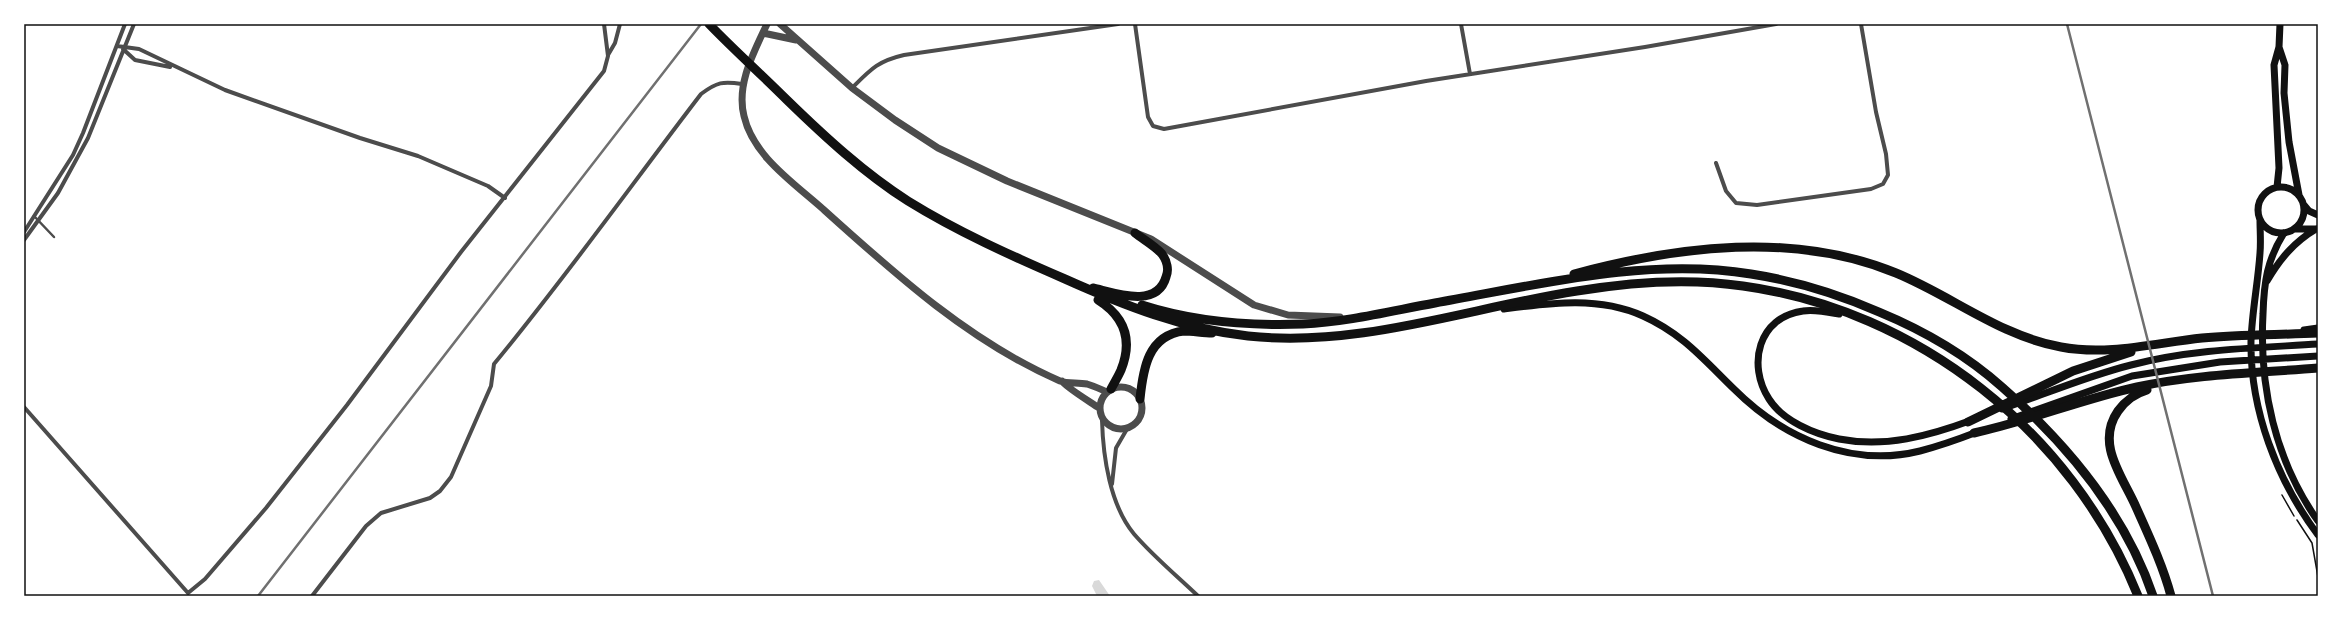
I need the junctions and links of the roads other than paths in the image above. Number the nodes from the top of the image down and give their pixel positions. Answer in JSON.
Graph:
{"nodes":[{"id":1,"x":125,"y":24,"type":"edge"},
{"id":2,"x":134,"y":24,"type":"edge"},
{"id":3,"x":604,"y":24,"type":"edge"},
{"id":4,"x":620,"y":24,"type":"edge"},
{"id":5,"x":709,"y":24,"type":"edge"},
{"id":6,"x":767,"y":24,"type":"edge"},
{"id":7,"x":780,"y":24,"type":"edge"},
{"id":8,"x":1118,"y":24,"type":"edge"},
{"id":9,"x":1135,"y":24,"type":"edge"},
{"id":10,"x":1461,"y":24,"type":"edge"},
{"id":11,"x":1776,"y":24,"type":"edge"},
{"id":12,"x":1861,"y":24,"type":"edge"},
{"id":13,"x":2280,"y":24,"type":"edge"},
{"id":14,"x":763,"y":32,"type":"junction"},
{"id":15,"x":796,"y":40,"type":"junction"},
{"id":16,"x":117,"y":46,"type":"junction"},
{"id":17,"x":2279,"y":47,"type":"junction"},
{"id":18,"x":123,"y":49,"type":"junction"},
{"id":19,"x":608,"y":56,"type":"junction"},
{"id":20,"x":177,"y":69,"type":"junction"},
{"id":21,"x":1470,"y":74,"type":"junction"},
{"id":22,"x":742,"y":84,"type":"junction"},
{"id":23,"x":852,"y":88,"type":"junction"},
{"id":24,"x":1716,"y":163,"type":"dead end"},
{"id":25,"x":2277,"y":187,"type":"junction"},
{"id":26,"x":2299,"y":195,"type":"junction"},
{"id":27,"x":505,"y":198,"type":"junction"},
{"id":28,"x":2304,"y":205,"type":"junction"},
{"id":29,"x":2318,"y":215,"type":"edge"},
{"id":30,"x":34,"y":216,"type":"junction"},
{"id":31,"x":2260,"y":220,"type":"junction"},
{"id":32,"x":39,"y":221,"type":"junction"},
{"id":33,"x":2294,"y":229,"type":"junction"},
{"id":34,"x":2317,"y":229,"type":"edge"},
{"id":35,"x":24,"y":232,"type":"edge"},
{"id":36,"x":1135,"y":233,"type":"junction"},
{"id":37,"x":2284,"y":233,"type":"junction"},
{"id":38,"x":54,"y":237,"type":"dead end"},
{"id":39,"x":24,"y":240,"type":"edge"},
{"id":40,"x":1068,"y":281,"type":"junction"},
{"id":41,"x":2265,"y":284,"type":"junction"},
{"id":42,"x":1527,"y":287,"type":"junction"},
{"id":43,"x":1462,"y":315,"type":"junction"},
{"id":44,"x":1354,"y":318,"type":"junction"},
{"id":45,"x":1882,"y":326,"type":"junction"},
{"id":46,"x":2318,"y":328,"type":"edge"},
{"id":47,"x":2318,"y":333,"type":"edge"},
{"id":48,"x":1243,"y":335,"type":"junction"},
{"id":49,"x":2276,"y":335,"type":"junction"},
{"id":50,"x":2179,"y":341,"type":"junction"},
{"id":51,"x":2318,"y":344,"type":"edge"},
{"id":52,"x":2318,"y":356,"type":"edge"},
{"id":53,"x":2318,"y":368,"type":"edge"},
{"id":54,"x":2285,"y":371,"type":"junction"},
{"id":55,"x":2318,"y":372,"type":"edge"},
{"id":56,"x":2189,"y":379,"type":"junction"},
{"id":57,"x":1062,"y":381,"type":"junction"},
{"id":58,"x":1109,"y":391,"type":"junction"},
{"id":59,"x":1140,"y":399,"type":"junction"},
{"id":60,"x":24,"y":407,"type":"edge"},
{"id":61,"x":1099,"y":408,"type":"junction"},
{"id":62,"x":1102,"y":420,"type":"junction"},
{"id":63,"x":1968,"y":422,"type":"junction"},
{"id":64,"x":1127,"y":429,"type":"junction"},
{"id":65,"x":1974,"y":433,"type":"junction"},
{"id":66,"x":1112,"y":486,"type":"junction"},
{"id":67,"x":2318,"y":520,"type":"edge"},
{"id":68,"x":2318,"y":535,"type":"edge"},
{"id":69,"x":312,"y":596,"type":"edge"},
{"id":70,"x":1198,"y":596,"type":"edge"},
{"id":71,"x":2138,"y":596,"type":"edge"},
{"id":72,"x":2153,"y":596,"type":"edge"},
{"id":73,"x":2171,"y":596,"type":"edge"}],
"edges":[{"from":1,"to":16,"type":"street"},
{"from":2,"to":18,"type":"street"},
{"from":3,"to":19,"type":"street"},
{"from":4,"to":19,"type":"street"},
{"from":5,"to":40,"type":"highway"},
{"from":6,"to":14,"type":"street"},
{"from":7,"to":15,"type":"street"},
{"from":8,"to":23,"type":"street"},
{"from":9,"to":21,"type":"street"},
{"from":10,"to":21,"type":"street"},
{"from":11,"to":21,"type":"street"},
{"from":12,"to":24,"type":"street"},
{"from":13,"to":17,"type":"main road"},
{"from":14,"to":15,"type":"street"},
{"from":14,"to":22,"type":"street"},
{"from":15,"to":23,"type":"street"},
{"from":16,"to":18,"type":"street"},
{"from":16,"to":30,"type":"street"},
{"from":17,"to":25,"type":"main road"},
{"from":17,"to":26,"type":"main road"},
{"from":18,"to":20,"type":"street"},
{"from":18,"to":20,"type":"street"},
{"from":18,"to":32,"type":"street"},
{"from":19,"to":27,"type":"street"},
{"from":20,"to":27,"type":"street"},
{"from":22,"to":57,"type":"street"},
{"from":22,"to":69,"type":"street"},
{"from":23,"to":36,"type":"street"},
{"from":25,"to":26,"type":"main road"},
{"from":25,"to":31,"type":"main road"},
{"from":26,"to":28,"type":"main road"},
{"from":27,"to":60,"type":"street"},
{"from":28,"to":29,"type":"main road"},
{"from":28,"to":33,"type":"main road"},
{"from":30,"to":32,"type":"lane"},
{"from":30,"to":35,"type":"street"},
{"from":31,"to":37,"type":"main road"},
{"from":31,"to":68,"type":"main road"},
{"from":32,"to":38,"type":"lane"},
{"from":32,"to":39,"type":"street"},
{"from":33,"to":34,"type":"main road"},
{"from":33,"to":37,"type":"main road"},
{"from":34,"to":41,"type":"main road"},
{"from":36,"to":40,"type":"highway"},
{"from":36,"to":44,"type":"street"},
{"from":37,"to":41,"type":"main road"},
{"from":40,"to":44,"type":"highway"},
{"from":40,"to":48,"type":"highway"},
{"from":40,"to":58,"type":"highway"},
{"from":41,"to":67,"type":"main road"},
{"from":42,"to":44,"type":"highway"},
{"from":42,"to":50,"type":"highway"},
{"from":42,"to":72,"type":"highway"},
{"from":43,"to":45,"type":"highway"},
{"from":43,"to":48,"type":"highway"},
{"from":43,"to":65,"type":"main road"},
{"from":45,"to":63,"type":"main road"},
{"from":45,"to":71,"type":"highway"},
{"from":46,"to":49,"type":"main road"},
{"from":47,"to":49,"type":"highway"},
{"from":48,"to":59,"type":"highway"},
{"from":49,"to":50,"type":"highway"},
{"from":50,"to":63,"type":"highway"},
{"from":51,"to":63,"type":"main road"},
{"from":52,"to":65,"type":"main road"},
{"from":53,"to":54,"type":"highway"},
{"from":54,"to":55,"type":"main road"},
{"from":54,"to":56,"type":"highway"},
{"from":56,"to":65,"type":"highway"},
{"from":56,"to":73,"type":"highway"},
{"from":57,"to":58,"type":"street"},
{"from":57,"to":61,"type":"street"},
{"from":58,"to":59,"type":"street"},
{"from":58,"to":61,"type":"street"},
{"from":59,"to":64,"type":"street"},
{"from":61,"to":62,"type":"street"},
{"from":62,"to":64,"type":"street"},
{"from":62,"to":66,"type":"street"},
{"from":64,"to":66,"type":"street"},
{"from":66,"to":70,"type":"street"}]}
